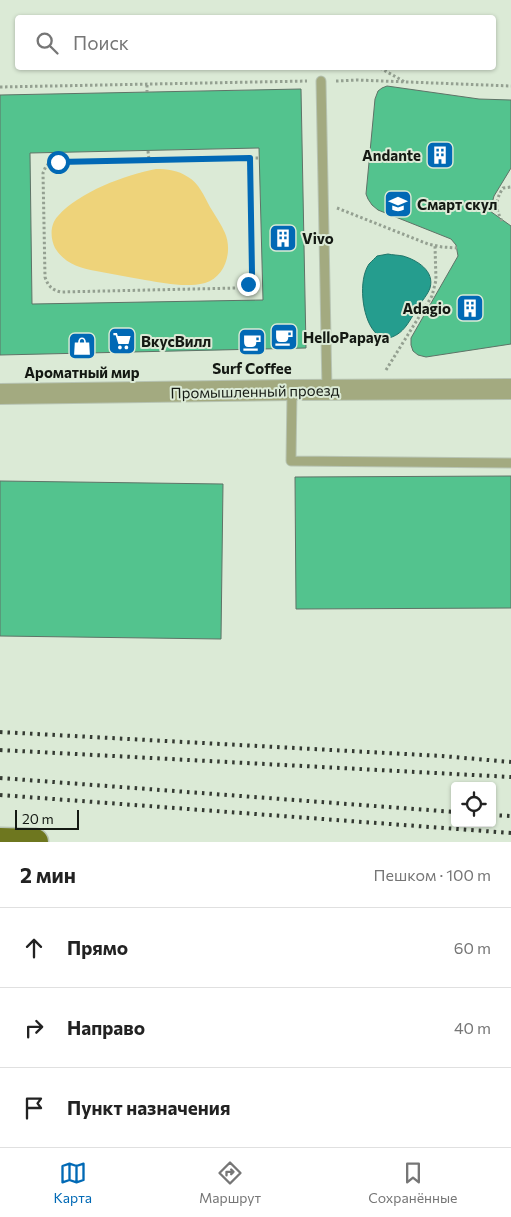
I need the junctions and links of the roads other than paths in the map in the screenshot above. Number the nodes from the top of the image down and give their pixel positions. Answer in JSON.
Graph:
{"nodes":[{"id":1,"x":320,"y":81,"type":"road end"},
{"id":2,"x":511,"y":389,"type":"edge"},
{"id":3,"x":292,"y":390,"type":"junction"},
{"id":4,"x":327,"y":390,"type":"junction"},
{"id":5,"x":0,"y":394,"type":"edge"},
{"id":6,"x":511,"y":463,"type":"edge"},
{"id":7,"x":0,"y":841,"type":"edge"},
{"id":8,"x":35,"y":842,"type":"edge"}],
"edges":[{"from":1,"to":4,"type":"lane"},
{"from":2,"to":4,"type":"street","name":"Промышленный проезд"},
{"from":3,"to":4,"type":"street","name":"Промышленный проезд"},
{"from":3,"to":5,"type":"street","name":"Промышленный проезд"},
{"from":3,"to":6,"type":"lane"},
{"from":7,"to":8,"type":"main road"}]}
